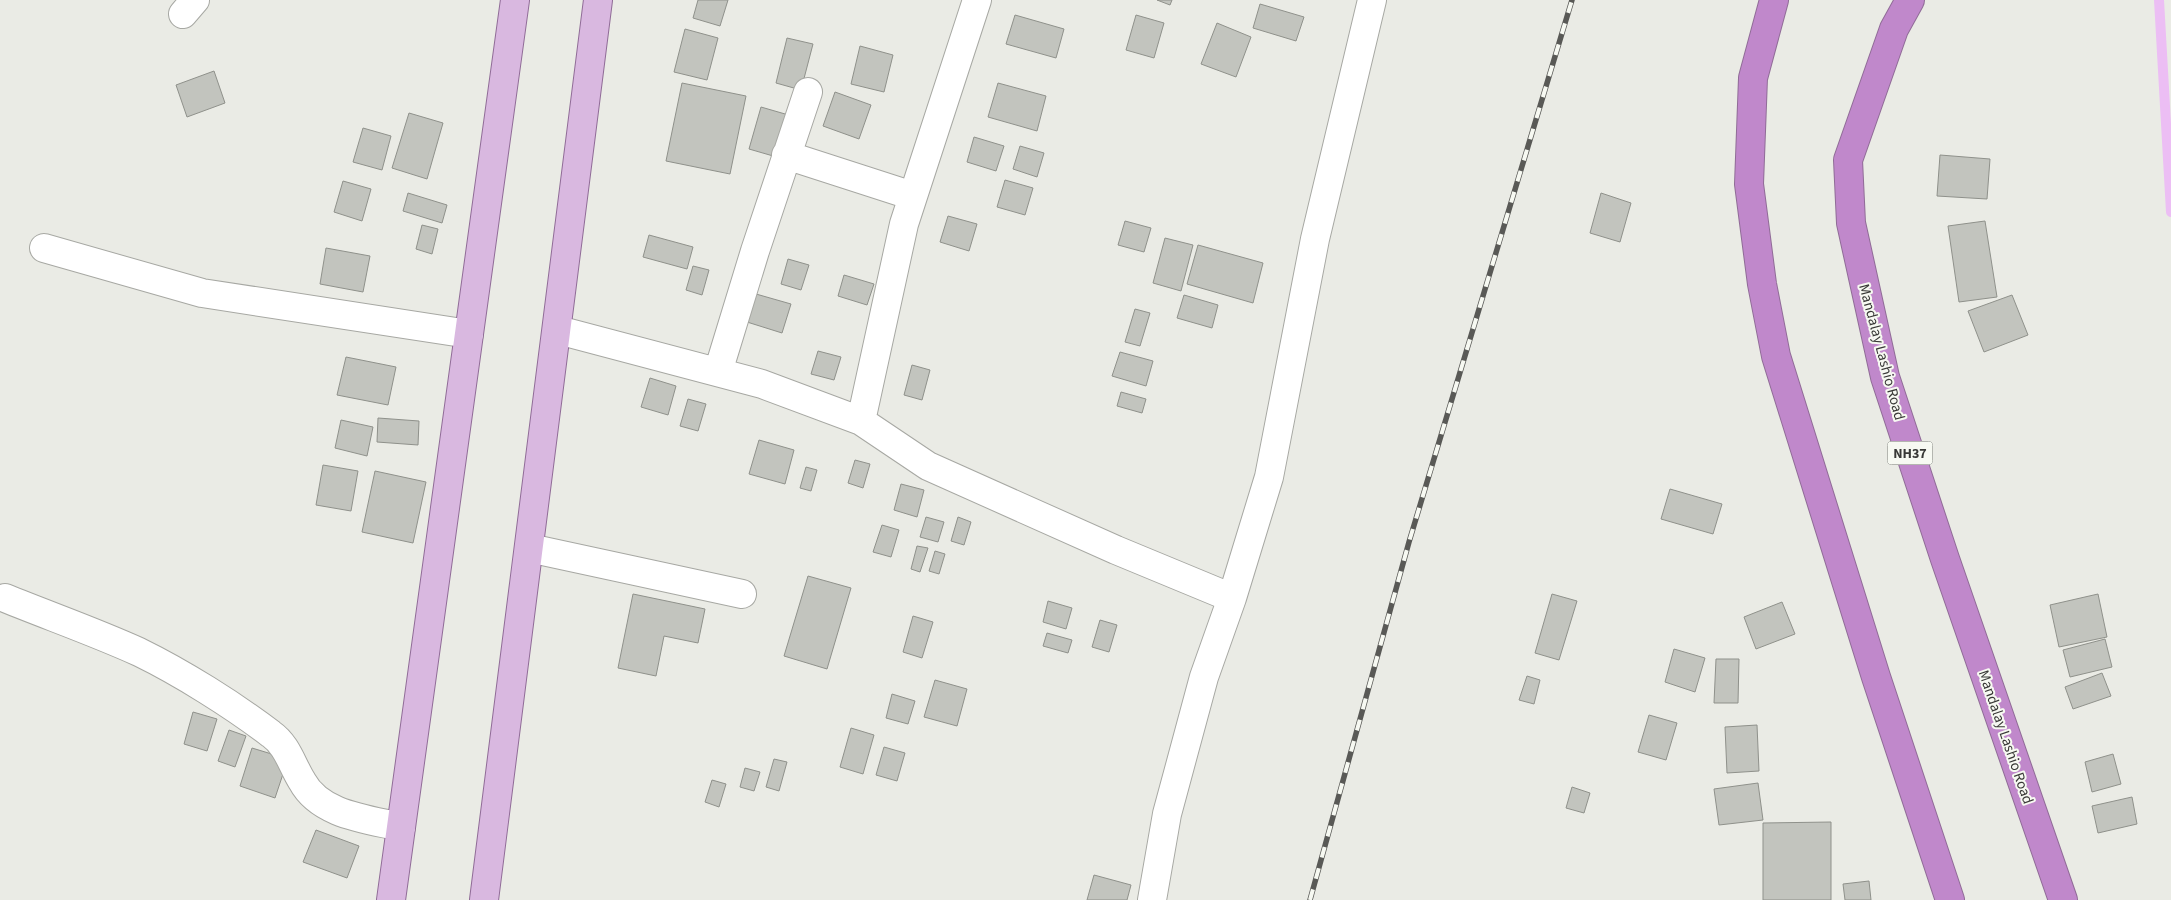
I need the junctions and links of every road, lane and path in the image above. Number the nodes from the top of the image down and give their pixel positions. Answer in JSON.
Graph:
{"nodes":[{"id":1,"x":515,"y":0,"type":"edge"},
{"id":2,"x":598,"y":0,"type":"edge"},
{"id":3,"x":977,"y":0,"type":"edge"},
{"id":4,"x":1372,"y":0,"type":"edge"},
{"id":5,"x":1774,"y":0,"type":"edge"},
{"id":6,"x":1902,"y":2,"type":"edge"},
{"id":7,"x":808,"y":92,"type":"dead end"},
{"id":8,"x":786,"y":155,"type":"junction"},
{"id":9,"x":913,"y":196,"type":"junction"},
{"id":10,"x":44,"y":248,"type":"dead end"},
{"id":11,"x":558,"y":330,"type":"junction"},
{"id":12,"x":468,"y":334,"type":"junction"},
{"id":13,"x":718,"y":372,"type":"junction"},
{"id":14,"x":861,"y":420,"type":"junction"},
{"id":15,"x":529,"y":548,"type":"junction"},
{"id":16,"x":742,"y":594,"type":"dead end"},
{"id":17,"x":5,"y":598,"type":"dead end"},
{"id":18,"x":1232,"y":598,"type":"junction"},
{"id":19,"x":401,"y":827,"type":"junction"},
{"id":20,"x":391,"y":900,"type":"edge"},
{"id":21,"x":484,"y":900,"type":"edge"},
{"id":22,"x":1152,"y":900,"type":"edge"},
{"id":23,"x":1950,"y":900,"type":"edge"},
{"id":24,"x":2063,"y":900,"type":"edge"}],
"edges":[{"from":1,"to":12,"type":"main road"},
{"from":2,"to":11,"type":"main road"},
{"from":3,"to":9,"type":"street"},
{"from":4,"to":18,"type":"street"},
{"from":5,"to":23,"type":"highway"},
{"from":6,"to":24,"type":"highway","name":"Mandalay Lashio Road","number":"NH37"},
{"from":7,"to":8,"type":"street"},
{"from":8,"to":9,"type":"street"},
{"from":8,"to":13,"type":"street"},
{"from":9,"to":14,"type":"street"},
{"from":10,"to":12,"type":"street"},
{"from":11,"to":13,"type":"street"},
{"from":11,"to":15,"type":"main road"},
{"from":12,"to":19,"type":"main road"},
{"from":13,"to":14,"type":"street"},
{"from":14,"to":18,"type":"street"},
{"from":15,"to":16,"type":"street"},
{"from":15,"to":21,"type":"main road"},
{"from":17,"to":19,"type":"street"},
{"from":18,"to":22,"type":"street"},
{"from":19,"to":20,"type":"main road"}]}
